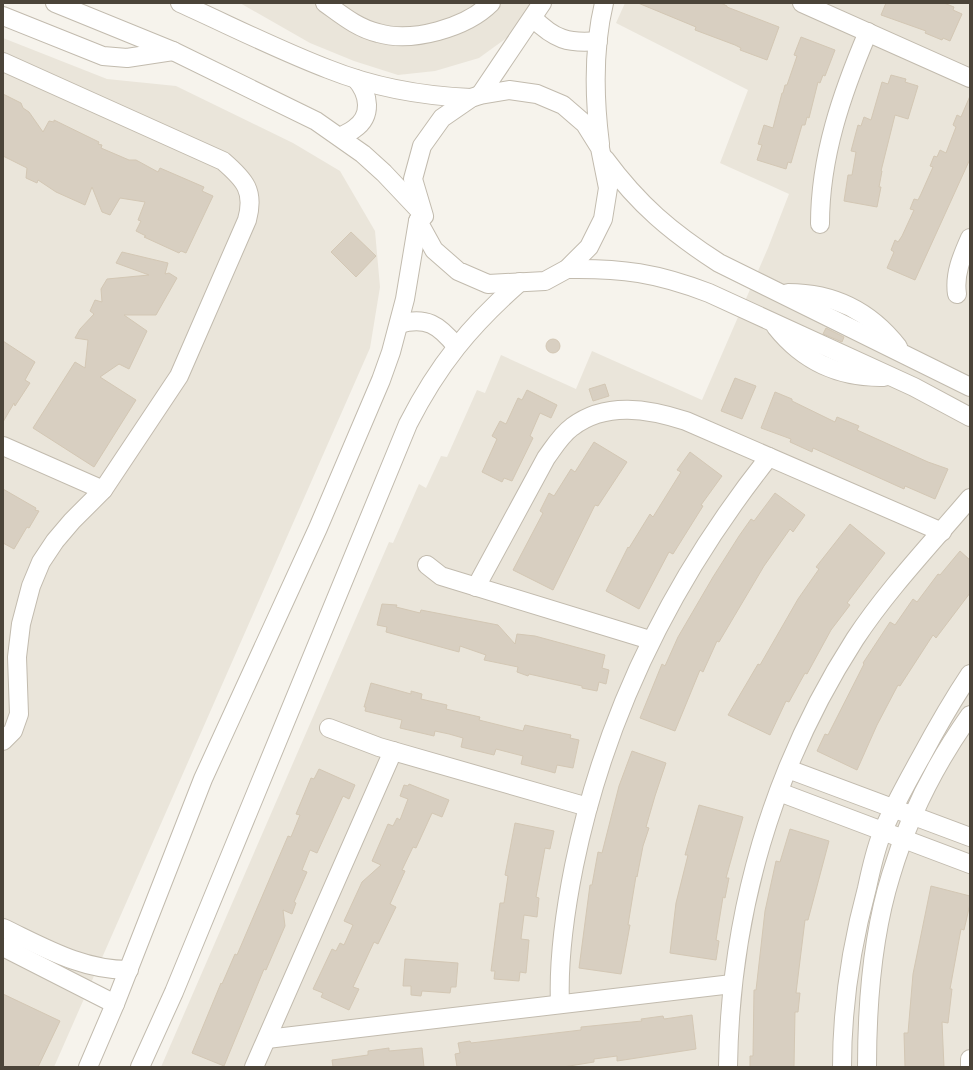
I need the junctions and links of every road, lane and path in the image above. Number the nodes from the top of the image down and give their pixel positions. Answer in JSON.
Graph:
{"nodes":[{"id":1,"x":55,"y":3,"type":"edge"},
{"id":2,"x":180,"y":3,"type":"edge"},
{"id":3,"x":325,"y":3,"type":"edge"},
{"id":4,"x":491,"y":3,"type":"edge"},
{"id":5,"x":542,"y":3,"type":"edge"},
{"id":6,"x":604,"y":3,"type":"edge"},
{"id":7,"x":802,"y":3,"type":"edge"},
{"id":8,"x":3,"y":16,"type":"edge"},
{"id":9,"x":533,"y":18,"type":"junction"},
{"id":10,"x":868,"y":32,"type":"junction"},
{"id":11,"x":598,"y":41,"type":"junction"},
{"id":12,"x":173,"y":51,"type":"junction"},
{"id":13,"x":3,"y":62,"type":"edge"},
{"id":14,"x":970,"y":78,"type":"edge"},
{"id":15,"x":356,"y":79,"type":"junction"},
{"id":16,"x":476,"y":96,"type":"junction"},
{"id":17,"x":340,"y":137,"type":"junction"},
{"id":18,"x":602,"y":153,"type":"junction"},
{"id":19,"x":421,"y":218,"type":"junction"},
{"id":20,"x":820,"y":224,"type":"dead end"},
{"id":21,"x":970,"y":238,"type":"edge"},
{"id":22,"x":567,"y":269,"type":"junction"},
{"id":23,"x":520,"y":282,"type":"junction"},
{"id":24,"x":781,"y":293,"type":"junction"},
{"id":25,"x":957,"y":294,"type":"dead end"},
{"id":26,"x":806,"y":305,"type":"junction"},
{"id":27,"x":772,"y":322,"type":"junction"},
{"id":28,"x":399,"y":324,"type":"junction"},
{"id":29,"x":794,"y":332,"type":"junction"},
{"id":30,"x":884,"y":343,"type":"junction"},
{"id":31,"x":456,"y":346,"type":"junction"},
{"id":32,"x":902,"y":352,"type":"junction"},
{"id":33,"x":873,"y":368,"type":"junction"},
{"id":34,"x":891,"y":377,"type":"junction"},
{"id":35,"x":970,"y":386,"type":"edge"},
{"id":36,"x":970,"y":417,"type":"edge"},
{"id":37,"x":3,"y":446,"type":"edge"},
{"id":38,"x":769,"y":457,"type":"junction"},
{"id":39,"x":103,"y":490,"type":"junction"},
{"id":40,"x":970,"y":498,"type":"edge"},
{"id":41,"x":942,"y":532,"type":"junction"},
{"id":42,"x":427,"y":564,"type":"dead end"},
{"id":43,"x":476,"y":587,"type":"junction"},
{"id":44,"x":650,"y":640,"type":"junction"},
{"id":45,"x":970,"y":674,"type":"edge"},
{"id":46,"x":970,"y":715,"type":"edge"},
{"id":47,"x":328,"y":728,"type":"dead end"},
{"id":48,"x":3,"y":741,"type":"edge"},
{"id":49,"x":393,"y":751,"type":"junction"},
{"id":50,"x":788,"y":769,"type":"junction"},
{"id":51,"x":779,"y":792,"type":"junction"},
{"id":52,"x":588,"y":807,"type":"junction"},
{"id":53,"x":893,"y":809,"type":"junction"},
{"id":54,"x":914,"y":817,"type":"junction"},
{"id":55,"x":883,"y":832,"type":"junction"},
{"id":56,"x":970,"y":837,"type":"edge"},
{"id":57,"x":903,"y":839,"type":"junction"},
{"id":58,"x":970,"y":864,"type":"edge"},
{"id":59,"x":3,"y":928,"type":"edge"},
{"id":60,"x":3,"y":947,"type":"edge"},
{"id":61,"x":129,"y":970,"type":"junction"},
{"id":62,"x":732,"y":984,"type":"junction"},
{"id":63,"x":115,"y":1004,"type":"junction"},
{"id":64,"x":560,"y":1004,"type":"junction"},
{"id":65,"x":267,"y":1039,"type":"junction"},
{"id":66,"x":970,"y":1059,"type":"edge"},
{"id":67,"x":88,"y":1067,"type":"edge"},
{"id":68,"x":140,"y":1067,"type":"edge"},
{"id":69,"x":254,"y":1067,"type":"edge"},
{"id":70,"x":728,"y":1067,"type":"edge"},
{"id":71,"x":842,"y":1067,"type":"edge"},
{"id":72,"x":867,"y":1067,"type":"edge"},
{"id":73,"x":970,"y":1067,"type":"edge"}],
"edges":[{"from":1,"to":12,"type":"street"},
{"from":2,"to":15,"type":"street"},
{"from":3,"to":4,"type":"street"},
{"from":5,"to":9,"type":"street"},
{"from":6,"to":11,"type":"street"},
{"from":7,"to":10,"type":"street"},
{"from":8,"to":12,"type":"street"},
{"from":9,"to":11,"type":"street"},
{"from":9,"to":16,"type":"street"},
{"from":10,"to":14,"type":"street"},
{"from":10,"to":20,"type":"street"},
{"from":11,"to":18,"type":"street"},
{"from":12,"to":17,"type":"street"},
{"from":13,"to":39,"type":"street"},
{"from":15,"to":16,"type":"street"},
{"from":15,"to":17,"type":"street"},
{"from":16,"to":18,"type":"street"},
{"from":16,"to":19,"type":"street"},
{"from":17,"to":19,"type":"street"},
{"from":18,"to":22,"type":"street"},
{"from":18,"to":24,"type":"street"},
{"from":19,"to":23,"type":"street"},
{"from":19,"to":28,"type":"street"},
{"from":21,"to":25,"type":"street"},
{"from":22,"to":23,"type":"street"},
{"from":22,"to":27,"type":"street"},
{"from":23,"to":31,"type":"street"},
{"from":24,"to":26,"type":"street"},
{"from":24,"to":32,"type":"street"},
{"from":26,"to":29,"type":"street"},
{"from":26,"to":30,"type":"street"},
{"from":27,"to":29,"type":"street"},
{"from":27,"to":34,"type":"street"},
{"from":28,"to":31,"type":"street"},
{"from":28,"to":61,"type":"street"},
{"from":29,"to":33,"type":"street"},
{"from":30,"to":32,"type":"street"},
{"from":30,"to":33,"type":"street"},
{"from":31,"to":68,"type":"street"},
{"from":32,"to":35,"type":"street"},
{"from":33,"to":34,"type":"street"},
{"from":34,"to":36,"type":"street"},
{"from":37,"to":39,"type":"street"},
{"from":38,"to":41,"type":"street"},
{"from":38,"to":43,"type":"street"},
{"from":38,"to":44,"type":"street"},
{"from":39,"to":48,"type":"street"},
{"from":40,"to":41,"type":"street"},
{"from":41,"to":50,"type":"street"},
{"from":42,"to":43,"type":"street"},
{"from":43,"to":44,"type":"street"},
{"from":44,"to":52,"type":"street"},
{"from":45,"to":53,"type":"street"},
{"from":46,"to":54,"type":"street"},
{"from":47,"to":49,"type":"street"},
{"from":49,"to":52,"type":"street"},
{"from":49,"to":65,"type":"street"},
{"from":50,"to":51,"type":"street"},
{"from":50,"to":53,"type":"street"},
{"from":51,"to":55,"type":"street"},
{"from":51,"to":62,"type":"street"},
{"from":52,"to":64,"type":"street"},
{"from":53,"to":54,"type":"street"},
{"from":53,"to":55,"type":"street"},
{"from":54,"to":56,"type":"street"},
{"from":54,"to":57,"type":"street"},
{"from":55,"to":57,"type":"street"},
{"from":55,"to":71,"type":"street"},
{"from":57,"to":58,"type":"street"},
{"from":57,"to":72,"type":"street"},
{"from":59,"to":61,"type":"street"},
{"from":60,"to":63,"type":"street"},
{"from":61,"to":63,"type":"street"},
{"from":62,"to":64,"type":"street"},
{"from":62,"to":70,"type":"street"},
{"from":63,"to":67,"type":"street"},
{"from":64,"to":65,"type":"street"},
{"from":65,"to":69,"type":"street"},
{"from":66,"to":73,"type":"street"}]}
